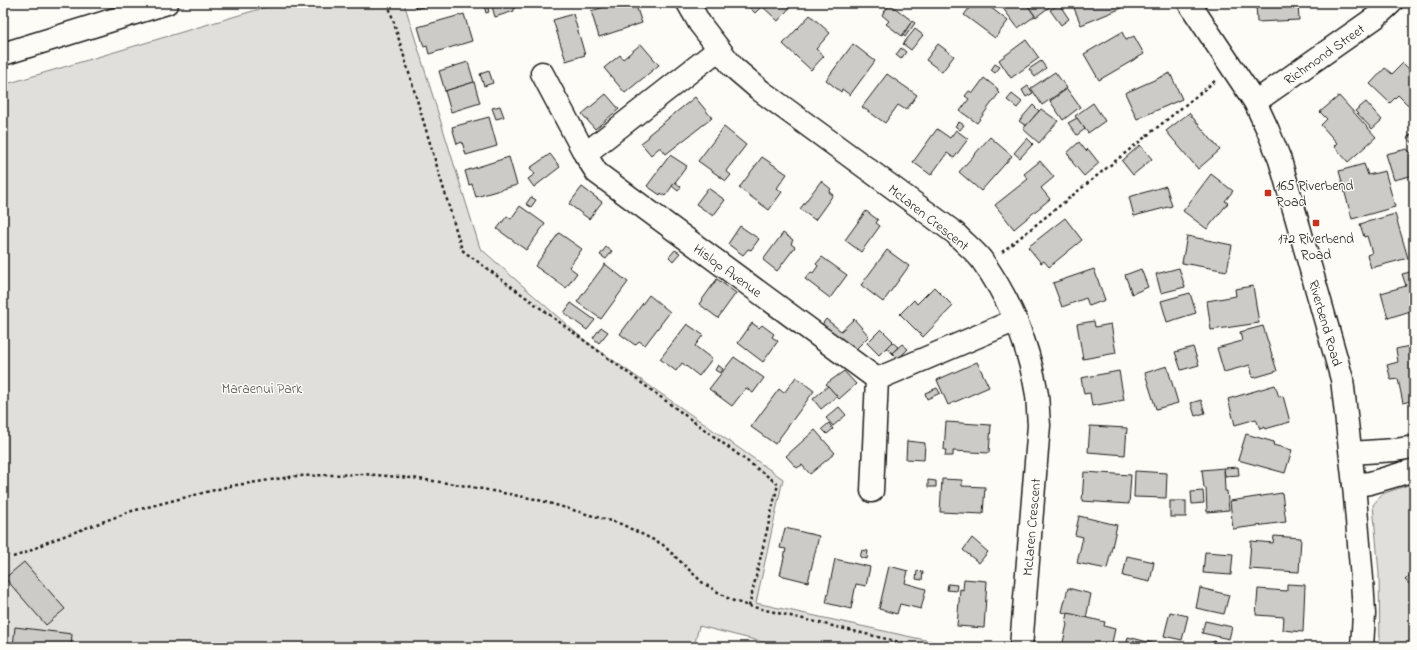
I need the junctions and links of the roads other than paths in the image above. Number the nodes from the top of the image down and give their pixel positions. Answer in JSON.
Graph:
{"nodes":[{"id":1,"x":167,"y":3,"type":"edge"},
{"id":2,"x":688,"y":3,"type":"edge"},
{"id":3,"x":1189,"y":3,"type":"edge"},
{"id":4,"x":1391,"y":3,"type":"edge"},
{"id":5,"x":123,"y":9,"type":"edge"},
{"id":6,"x":719,"y":49,"type":"junction"},
{"id":7,"x":3,"y":54,"type":"edge"},
{"id":8,"x":542,"y":73,"type":"dead end"},
{"id":9,"x":1255,"y":102,"type":"junction"},
{"id":10,"x":585,"y":154,"type":"junction"},
{"id":11,"x":1016,"y":320,"type":"junction"},
{"id":12,"x":877,"y":379,"type":"junction"},
{"id":13,"x":1414,"y":447,"type":"edge"},
{"id":14,"x":1351,"y":453,"type":"junction"},
{"id":15,"x":1414,"y":470,"type":"edge"},
{"id":16,"x":1354,"y":485,"type":"junction"},
{"id":17,"x":872,"y":491,"type":"dead end"},
{"id":18,"x":1021,"y":647,"type":"edge"},
{"id":19,"x":1362,"y":647,"type":"edge"}],
"edges":[{"from":1,"to":5,"type":"street"},
{"from":2,"to":6,"type":"street","name":"McLaren Crescent"},
{"from":3,"to":9,"type":"street","name":"Riverbend Road"},
{"from":4,"to":9,"type":"street","name":"Richmond Street"},
{"from":5,"to":7,"type":"street"},
{"from":6,"to":10,"type":"street"},
{"from":6,"to":11,"type":"street","name":"McLaren Crescent"},
{"from":8,"to":10,"type":"street","name":"Hislop Avenue"},
{"from":9,"to":14,"type":"street","name":"Riverbend Road"},
{"from":10,"to":12,"type":"street","name":"Hislop Avenue"},
{"from":11,"to":12,"type":"street"},
{"from":11,"to":18,"type":"street","name":"McLaren Crescent"},
{"from":12,"to":17,"type":"street"},
{"from":13,"to":14,"type":"street"},
{"from":14,"to":16,"type":"street","name":"Riverbend Road"},
{"from":15,"to":16,"type":"street"},
{"from":16,"to":19,"type":"street","name":"Riverbend Road"}]}
